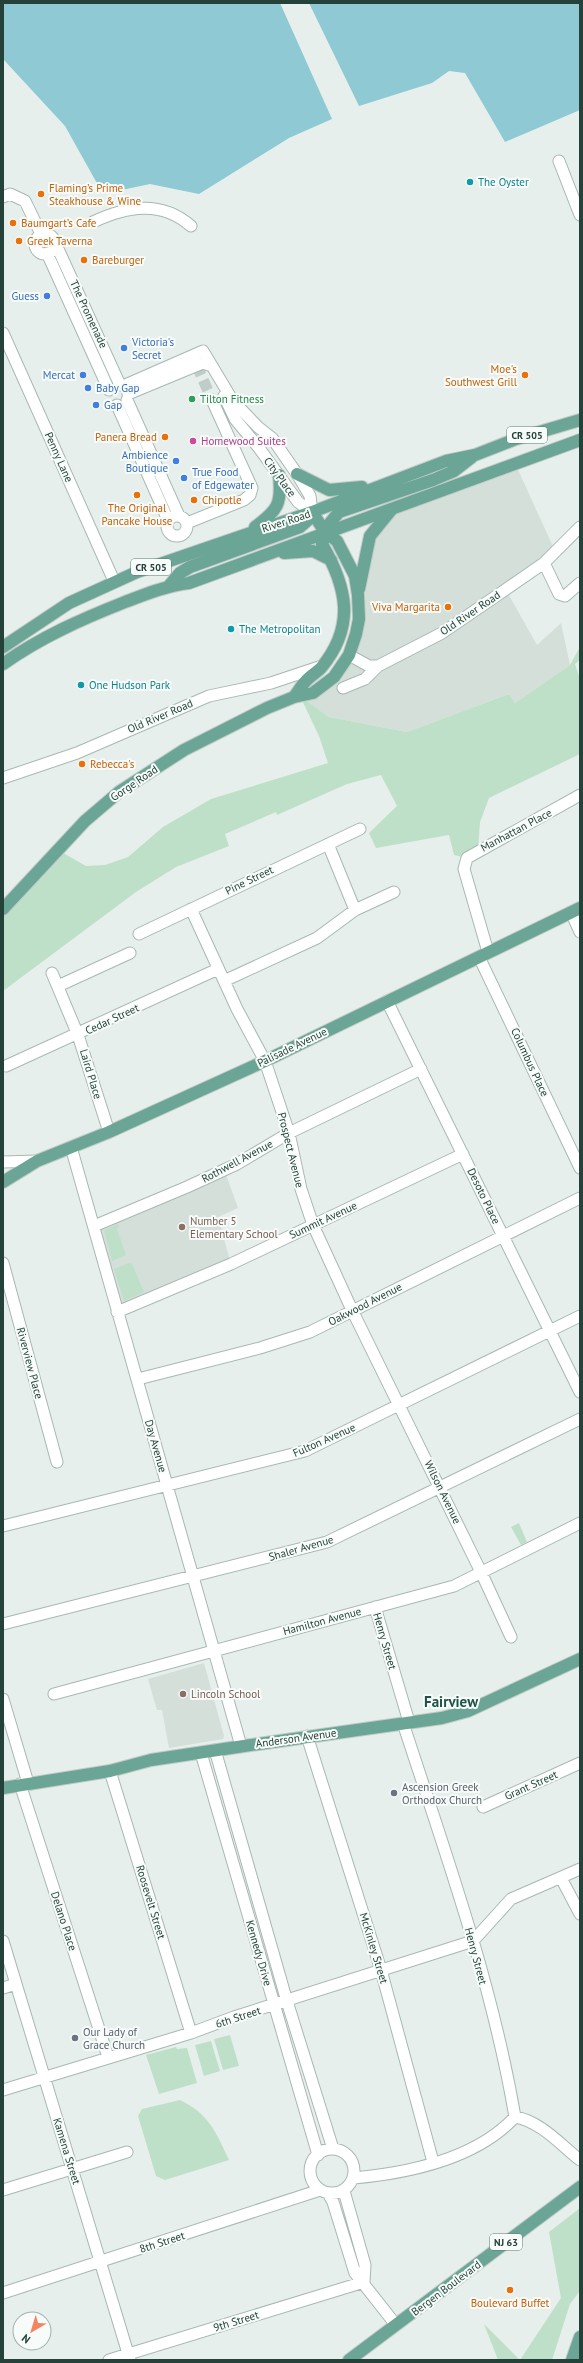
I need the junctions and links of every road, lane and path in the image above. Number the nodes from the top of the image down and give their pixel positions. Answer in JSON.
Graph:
{"nodes":[{"id":1,"x":559,"y":161,"type":"dead end"},
{"id":2,"x":3,"y":197,"type":"edge"},
{"id":3,"x":580,"y":216,"type":"edge"},
{"id":4,"x":93,"y":222,"type":"dead end"},
{"id":5,"x":191,"y":226,"type":"dead end"},
{"id":6,"x":41,"y":234,"type":"junction"},
{"id":7,"x":51,"y":249,"type":"junction"},
{"id":8,"x":3,"y":333,"type":"edge"},
{"id":9,"x":221,"y":384,"type":"junction"},
{"id":10,"x":121,"y":393,"type":"junction"},
{"id":11,"x":212,"y":400,"type":"tunnel mouth"},
{"id":12,"x":580,"y":420,"type":"edge"},
{"id":13,"x":580,"y":440,"type":"edge"},
{"id":14,"x":475,"y":455,"type":"junction"},
{"id":15,"x":297,"y":474,"type":"junction"},
{"id":16,"x":279,"y":475,"type":"junction"},
{"id":17,"x":384,"y":484,"type":"junction"},
{"id":18,"x":393,"y":508,"type":"junction"},
{"id":19,"x":312,"y":512,"type":"junction"},
{"id":20,"x":580,"y":527,"type":"edge"},
{"id":21,"x":325,"y":532,"type":"junction"},
{"id":22,"x":247,"y":533,"type":"junction"},
{"id":23,"x":257,"y":557,"type":"junction"},
{"id":24,"x":331,"y":560,"type":"junction"},
{"id":25,"x":544,"y":563,"type":"junction"},
{"id":26,"x":114,"y":581,"type":"junction"},
{"id":27,"x":580,"y":583,"type":"edge"},
{"id":28,"x":168,"y":586,"type":"junction"},
{"id":29,"x":358,"y":594,"type":"junction"},
{"id":30,"x":3,"y":647,"type":"edge"},
{"id":31,"x":349,"y":656,"type":"junction"},
{"id":32,"x":3,"y":664,"type":"edge"},
{"id":33,"x":322,"y":666,"type":"junction"},
{"id":34,"x":378,"y":666,"type":"junction"},
{"id":35,"x":343,"y":688,"type":"dead end"},
{"id":36,"x":294,"y":697,"type":"junction"},
{"id":37,"x":3,"y":778,"type":"edge"},
{"id":38,"x":580,"y":796,"type":"edge"},
{"id":39,"x":360,"y":829,"type":"dead end"},
{"id":40,"x":328,"y":844,"type":"junction"},
{"id":41,"x":465,"y":874,"type":"joint"},
{"id":42,"x":394,"y":892,"type":"dead end"},
{"id":43,"x":3,"y":909,"type":"edge"},
{"id":44,"x":191,"y":909,"type":"junction"},
{"id":45,"x":356,"y":910,"type":"junction"},
{"id":46,"x":575,"y":910,"type":"edge"},
{"id":47,"x":580,"y":932,"type":"edge"},
{"id":48,"x":139,"y":934,"type":"dead end"},
{"id":49,"x":130,"y":953,"type":"dead end"},
{"id":50,"x":484,"y":954,"type":"junction"},
{"id":51,"x":218,"y":969,"type":"junction"},
{"id":52,"x":52,"y":973,"type":"dead end"},
{"id":53,"x":224,"y":981,"type":"junction"},
{"id":54,"x":58,"y":986,"type":"junction"},
{"id":55,"x":387,"y":1001,"type":"junction"},
{"id":56,"x":78,"y":1035,"type":"junction"},
{"id":57,"x":265,"y":1061,"type":"junction"},
{"id":58,"x":6,"y":1066,"type":"dead end"},
{"id":59,"x":421,"y":1069,"type":"junction"},
{"id":60,"x":109,"y":1132,"type":"junction"},
{"id":61,"x":289,"y":1133,"type":"junction"},
{"id":62,"x":71,"y":1147,"type":"junction"},
{"id":63,"x":463,"y":1154,"type":"junction"},
{"id":64,"x":37,"y":1161,"type":"junction"},
{"id":65,"x":3,"y":1162,"type":"edge"},
{"id":66,"x":580,"y":1168,"type":"edge"},
{"id":67,"x":3,"y":1182,"type":"edge"},
{"id":68,"x":580,"y":1198,"type":"edge"},
{"id":69,"x":313,"y":1225,"type":"junction"},
{"id":70,"x":94,"y":1226,"type":"junction"},
{"id":71,"x":503,"y":1236,"type":"junction"},
{"id":72,"x":3,"y":1263,"type":"edge"},
{"id":73,"x":352,"y":1310,"type":"junction"},
{"id":74,"x":117,"y":1312,"type":"junction"},
{"id":75,"x":580,"y":1316,"type":"edge"},
{"id":76,"x":550,"y":1331,"type":"junction"},
{"id":77,"x":371,"y":1348,"type":"joint"},
{"id":78,"x":138,"y":1379,"type":"junction"},
{"id":79,"x":580,"y":1392,"type":"edge"},
{"id":80,"x":398,"y":1405,"type":"junction"},
{"id":81,"x":580,"y":1419,"type":"edge"},
{"id":82,"x":57,"y":1462,"type":"dead end"},
{"id":83,"x":167,"y":1486,"type":"junction"},
{"id":84,"x":441,"y":1487,"type":"junction"},
{"id":85,"x":580,"y":1523,"type":"edge"},
{"id":86,"x":3,"y":1526,"type":"edge"},
{"id":87,"x":482,"y":1572,"type":"junction"},
{"id":88,"x":193,"y":1577,"type":"junction"},
{"id":89,"x":375,"y":1607,"type":"junction"},
{"id":90,"x":3,"y":1624,"type":"edge"},
{"id":91,"x":510,"y":1637,"type":"dead end"},
{"id":92,"x":214,"y":1651,"type":"junction"},
{"id":93,"x":580,"y":1660,"type":"edge"},
{"id":94,"x":54,"y":1694,"type":"dead end"},
{"id":95,"x":3,"y":1699,"type":"edge"},
{"id":96,"x":406,"y":1722,"type":"junction"},
{"id":97,"x":307,"y":1736,"type":"junction"},
{"id":98,"x":241,"y":1746,"type":"junction"},
{"id":99,"x":215,"y":1750,"type":"junction"},
{"id":100,"x":201,"y":1753,"type":"junction"},
{"id":101,"x":580,"y":1763,"type":"edge"},
{"id":102,"x":110,"y":1771,"type":"junction"},
{"id":103,"x":24,"y":1784,"type":"junction"},
{"id":104,"x":3,"y":1788,"type":"edge"},
{"id":105,"x":483,"y":1807,"type":"dead end"},
{"id":106,"x":234,"y":1815,"type":"junction"},
{"id":107,"x":221,"y":1819,"type":"junction"},
{"id":108,"x":580,"y":1869,"type":"edge"},
{"id":109,"x":250,"y":1874,"type":"junction"},
{"id":110,"x":238,"y":1878,"type":"junction"},
{"id":111,"x":561,"y":1878,"type":"junction"},
{"id":112,"x":580,"y":1914,"type":"edge"},
{"id":113,"x":266,"y":1929,"type":"junction"},
{"id":114,"x":254,"y":1933,"type":"junction"},
{"id":115,"x":3,"y":1941,"type":"edge"},
{"id":116,"x":473,"y":1941,"type":"junction"},
{"id":117,"x":381,"y":1970,"type":"junction"},
{"id":118,"x":16,"y":1984,"type":"junction"},
{"id":119,"x":3,"y":1988,"type":"edge"},
{"id":120,"x":287,"y":2001,"type":"junction"},
{"id":121,"x":274,"y":2006,"type":"junction"},
{"id":122,"x":191,"y":2033,"type":"junction"},
{"id":123,"x":108,"y":2057,"type":"junction"},
{"id":124,"x":44,"y":2076,"type":"junction"},
{"id":125,"x":3,"y":2090,"type":"edge"},
{"id":126,"x":515,"y":2117,"type":"junction"},
{"id":127,"x":333,"y":2149,"type":"junction"},
{"id":128,"x":127,"y":2152,"type":"dead end"},
{"id":129,"x":318,"y":2154,"type":"junction"},
{"id":130,"x":580,"y":2160,"type":"edge"},
{"id":131,"x":433,"y":2162,"type":"junction"},
{"id":132,"x":72,"y":2168,"type":"junction"},
{"id":133,"x":354,"y":2178,"type":"junction"},
{"id":134,"x":580,"y":2187,"type":"edge"},
{"id":135,"x":3,"y":2190,"type":"edge"},
{"id":136,"x":344,"y":2191,"type":"junction"},
{"id":137,"x":324,"y":2192,"type":"junction"},
{"id":138,"x":101,"y":2262,"type":"junction"},
{"id":139,"x":364,"y":2282,"type":"junction"},
{"id":140,"x":3,"y":2293,"type":"edge"},
{"id":141,"x":396,"y":2325,"type":"junction"},
{"id":142,"x":580,"y":2337,"type":"edge"},
{"id":143,"x":129,"y":2357,"type":"edge"},
{"id":144,"x":108,"y":2360,"type":"edge"},
{"id":145,"x":349,"y":2360,"type":"edge"},
{"id":146,"x":572,"y":2360,"type":"edge"}],
"edges":[{"from":1,"to":3,"type":"street"},
{"from":2,"to":6,"type":"street"},
{"from":4,"to":5,"type":"street"},
{"from":6,"to":7,"type":"street"},
{"from":6,"to":7,"type":"street"},
{"from":7,"to":10,"type":"street","name":"The Promenade"},
{"from":8,"to":26,"type":"street","name":"Penny Lane"},
{"from":9,"to":10,"type":"street","name":"City Place"},
{"from":9,"to":15,"type":"street","name":"City Place"},
{"from":9,"to":16,"type":"street","name":"City Place"},
{"from":10,"to":11,"type":"street","name":"The Promenade"},
{"from":12,"to":14,"type":"main road","name":"River Road","number":"CR 505"},
{"from":13,"to":18,"type":"main road","number":"CR 505"},
{"from":14,"to":17,"type":"main road","name":"River Road","number":"CR 505"},
{"from":14,"to":21,"type":"main road"},
{"from":15,"to":17,"type":"main road"},
{"from":15,"to":19,"type":"street","name":"City Place"},
{"from":16,"to":19,"type":"street","name":"City Place"},
{"from":16,"to":22,"type":"main road"},
{"from":17,"to":19,"type":"main road","name":"River Road","number":"CR 505"},
{"from":18,"to":21,"type":"main road","number":"CR 505"},
{"from":18,"to":29,"type":"main road"},
{"from":19,"to":21,"type":"main road","name":"Gorge Road"},
{"from":19,"to":22,"type":"main road","name":"River Road","number":"CR 505"},
{"from":19,"to":28,"type":"main road"},
{"from":20,"to":25,"type":"street"},
{"from":21,"to":23,"type":"main road","number":"CR 505"},
{"from":21,"to":24,"type":"main road","name":"Gorge Road"},
{"from":21,"to":29,"type":"main road","name":"Gorge Road"},
{"from":22,"to":26,"type":"main road","name":"River Road","number":"CR 505"},
{"from":23,"to":24,"type":"main road"},
{"from":23,"to":28,"type":"main road","number":"CR 505"},
{"from":24,"to":33,"type":"main road","name":"Gorge Road"},
{"from":25,"to":27,"type":"street"},
{"from":25,"to":34,"type":"street","name":"Old River Road"},
{"from":26,"to":30,"type":"main road","name":"River Road","number":"CR 505"},
{"from":28,"to":32,"type":"main road","number":"CR 505"},
{"from":29,"to":31,"type":"main road","name":"Gorge Road"},
{"from":31,"to":34,"type":"street"},
{"from":31,"to":36,"type":"main road","name":"Gorge Road"},
{"from":33,"to":36,"type":"main road","name":"Gorge Road"},
{"from":33,"to":37,"type":"street","name":"Old River Road"},
{"from":34,"to":35,"type":"street","name":"Old River Road"},
{"from":36,"to":43,"type":"main road","name":"Gorge Road"},
{"from":38,"to":41,"type":"street","name":"Manhattan Place"},
{"from":39,"to":40,"type":"street","name":"Pine Street"},
{"from":40,"to":44,"type":"street","name":"Pine Street"},
{"from":40,"to":45,"type":"street"},
{"from":41,"to":50,"type":"street","name":"Columbus Place"},
{"from":42,"to":45,"type":"street"},
{"from":44,"to":48,"type":"street","name":"Pine Street"},
{"from":44,"to":51,"type":"street","name":"Prospect Avenue"},
{"from":45,"to":53,"type":"street"},
{"from":46,"to":47,"type":"street"},
{"from":46,"to":50,"type":"main road","name":"Palisade Avenue"},
{"from":49,"to":54,"type":"street"},
{"from":50,"to":55,"type":"main road","name":"Palisade Avenue"},
{"from":50,"to":66,"type":"street","name":"Columbus Place"},
{"from":51,"to":53,"type":"street","name":"Prospect Avenue"},
{"from":51,"to":56,"type":"street","name":"Cedar Street"},
{"from":52,"to":54,"type":"street","name":"Laird Place"},
{"from":53,"to":57,"type":"street","name":"Prospect Avenue"},
{"from":54,"to":56,"type":"street","name":"Laird Place"},
{"from":55,"to":57,"type":"main road","name":"Palisade Avenue"},
{"from":55,"to":59,"type":"street","name":"Desoto Place"},
{"from":56,"to":58,"type":"street","name":"Cedar Street"},
{"from":56,"to":60,"type":"street","name":"Laird Place"},
{"from":57,"to":60,"type":"main road","name":"Palisade Avenue"},
{"from":57,"to":61,"type":"street","name":"Prospect Avenue"},
{"from":59,"to":61,"type":"street","name":"Rothwell Avenue"},
{"from":59,"to":63,"type":"street","name":"Desoto Place"},
{"from":60,"to":62,"type":"main road","name":"Palisade Avenue"},
{"from":61,"to":69,"type":"street","name":"Prospect Avenue"},
{"from":61,"to":70,"type":"street","name":"Rothwell Avenue"},
{"from":62,"to":64,"type":"main road","name":"Palisade Avenue"},
{"from":62,"to":70,"type":"street","name":"Day Avenue"},
{"from":63,"to":69,"type":"street","name":"Summit Avenue"},
{"from":63,"to":71,"type":"street","name":"Desoto Place"},
{"from":64,"to":65,"type":"street"},
{"from":64,"to":67,"type":"main road","name":"Palisade Avenue"},
{"from":68,"to":71,"type":"street","name":"Oakwood Avenue"},
{"from":69,"to":73,"type":"street","name":"Prospect Avenue"},
{"from":69,"to":74,"type":"street","name":"Summit Avenue"},
{"from":70,"to":74,"type":"street","name":"Day Avenue"},
{"from":71,"to":73,"type":"street","name":"Oakwood Avenue"},
{"from":71,"to":76,"type":"street","name":"Desoto Place"},
{"from":72,"to":82,"type":"street","name":"Riverview Place"},
{"from":73,"to":77,"type":"street","name":"Prospect Avenue"},
{"from":73,"to":78,"type":"street","name":"Oakwood Avenue"},
{"from":74,"to":78,"type":"street","name":"Day Avenue"},
{"from":75,"to":76,"type":"street","name":"Fulton Avenue"},
{"from":76,"to":79,"type":"street","name":"Desoto Place"},
{"from":76,"to":80,"type":"street","name":"Fulton Avenue"},
{"from":77,"to":80,"type":"street","name":"Wilson Avenue"},
{"from":78,"to":83,"type":"street","name":"Day Avenue"},
{"from":80,"to":83,"type":"street","name":"Fulton Avenue"},
{"from":80,"to":84,"type":"street","name":"Wilson Avenue"},
{"from":81,"to":84,"type":"street","name":"Shaler Avenue"},
{"from":83,"to":86,"type":"street","name":"Fulton Avenue"},
{"from":83,"to":88,"type":"street","name":"Day Avenue"},
{"from":84,"to":87,"type":"street","name":"Wilson Avenue"},
{"from":84,"to":88,"type":"street","name":"Shaler Avenue"},
{"from":85,"to":87,"type":"street","name":"Hamilton Avenue"},
{"from":87,"to":89,"type":"street","name":"Hamilton Avenue"},
{"from":87,"to":91,"type":"street","name":"Wilson Avenue"},
{"from":88,"to":90,"type":"street","name":"Shaler Avenue"},
{"from":88,"to":92,"type":"street","name":"Day Avenue"},
{"from":89,"to":92,"type":"street","name":"Hamilton Avenue"},
{"from":89,"to":96,"type":"street","name":"Henry Street"},
{"from":92,"to":94,"type":"street","name":"Hamilton Avenue"},
{"from":92,"to":98,"type":"street","name":"Day Avenue"},
{"from":93,"to":96,"type":"main road","name":"Anderson Avenue"},
{"from":95,"to":103,"type":"street","name":"Delano Place"},
{"from":96,"to":97,"type":"main road","name":"Anderson Avenue"},
{"from":96,"to":116,"type":"street","name":"Henry Street"},
{"from":97,"to":98,"type":"main road","name":"Anderson Avenue"},
{"from":97,"to":117,"type":"street","name":"McKinley Street"},
{"from":98,"to":99,"type":"main road","name":"Anderson Avenue"},
{"from":99,"to":100,"type":"main road","name":"Anderson Avenue"},
{"from":99,"to":106,"type":"street","name":"Kennedy Drive"},
{"from":100,"to":102,"type":"main road","name":"Anderson Avenue"},
{"from":100,"to":107,"type":"street","name":"Kennedy Drive"},
{"from":101,"to":105,"type":"street","name":"Grant Street"},
{"from":102,"to":103,"type":"main road","name":"Anderson Avenue"},
{"from":102,"to":122,"type":"street","name":"Roosevelt Street"},
{"from":103,"to":104,"type":"main road","name":"Anderson Avenue"},
{"from":103,"to":123,"type":"street","name":"Delano Place"},
{"from":106,"to":107,"type":"street"},
{"from":106,"to":109,"type":"street","name":"Kennedy Drive"},
{"from":107,"to":110,"type":"street","name":"Kennedy Drive"},
{"from":108,"to":111,"type":"street"},
{"from":109,"to":110,"type":"street"},
{"from":109,"to":113,"type":"street","name":"Kennedy Drive"},
{"from":110,"to":114,"type":"street","name":"Kennedy Drive"},
{"from":111,"to":112,"type":"street"},
{"from":111,"to":116,"type":"street"},
{"from":113,"to":114,"type":"street"},
{"from":113,"to":120,"type":"street","name":"Kennedy Drive"},
{"from":114,"to":121,"type":"street","name":"Kennedy Drive"},
{"from":115,"to":118,"type":"street","name":"Kamena Street"},
{"from":116,"to":117,"type":"street","name":"6th Street"},
{"from":116,"to":126,"type":"street","name":"Henry Street"},
{"from":117,"to":120,"type":"street","name":"6th Street"},
{"from":117,"to":131,"type":"street","name":"McKinley Street"},
{"from":118,"to":119,"type":"street"},
{"from":118,"to":124,"type":"street","name":"Kamena Street"},
{"from":120,"to":121,"type":"street","name":"6th Street"},
{"from":120,"to":127,"type":"street","name":"Kennedy Drive"},
{"from":121,"to":122,"type":"street","name":"6th Street"},
{"from":121,"to":129,"type":"street","name":"Kennedy Drive"},
{"from":122,"to":123,"type":"street","name":"6th Street"},
{"from":123,"to":124,"type":"street","name":"6th Street"},
{"from":124,"to":125,"type":"street","name":"6th Street"},
{"from":124,"to":132,"type":"street","name":"Kamena Street"},
{"from":126,"to":130,"type":"street"},
{"from":126,"to":131,"type":"street"},
{"from":127,"to":129,"type":"street"},
{"from":127,"to":133,"type":"street"},
{"from":128,"to":132,"type":"street"},
{"from":129,"to":137,"type":"street"},
{"from":131,"to":133,"type":"street"},
{"from":132,"to":135,"type":"street"},
{"from":132,"to":138,"type":"street","name":"Kamena Street"},
{"from":133,"to":136,"type":"street"},
{"from":134,"to":141,"type":"main road","name":"Bergen Boulevard","number":"NJ 63"},
{"from":136,"to":137,"type":"street"},
{"from":136,"to":139,"type":"street"},
{"from":137,"to":138,"type":"street","name":"8th Street"},
{"from":137,"to":139,"type":"street"},
{"from":138,"to":140,"type":"street","name":"8th Street"},
{"from":138,"to":143,"type":"street","name":"Kamena Street"},
{"from":139,"to":141,"type":"street"},
{"from":139,"to":143,"type":"street","name":"9th Street"},
{"from":141,"to":145,"type":"main road","name":"Bergen Boulevard","number":"NJ 63"},
{"from":142,"to":146,"type":"main road"},
{"from":143,"to":144,"type":"street","name":"9th Street"}]}
